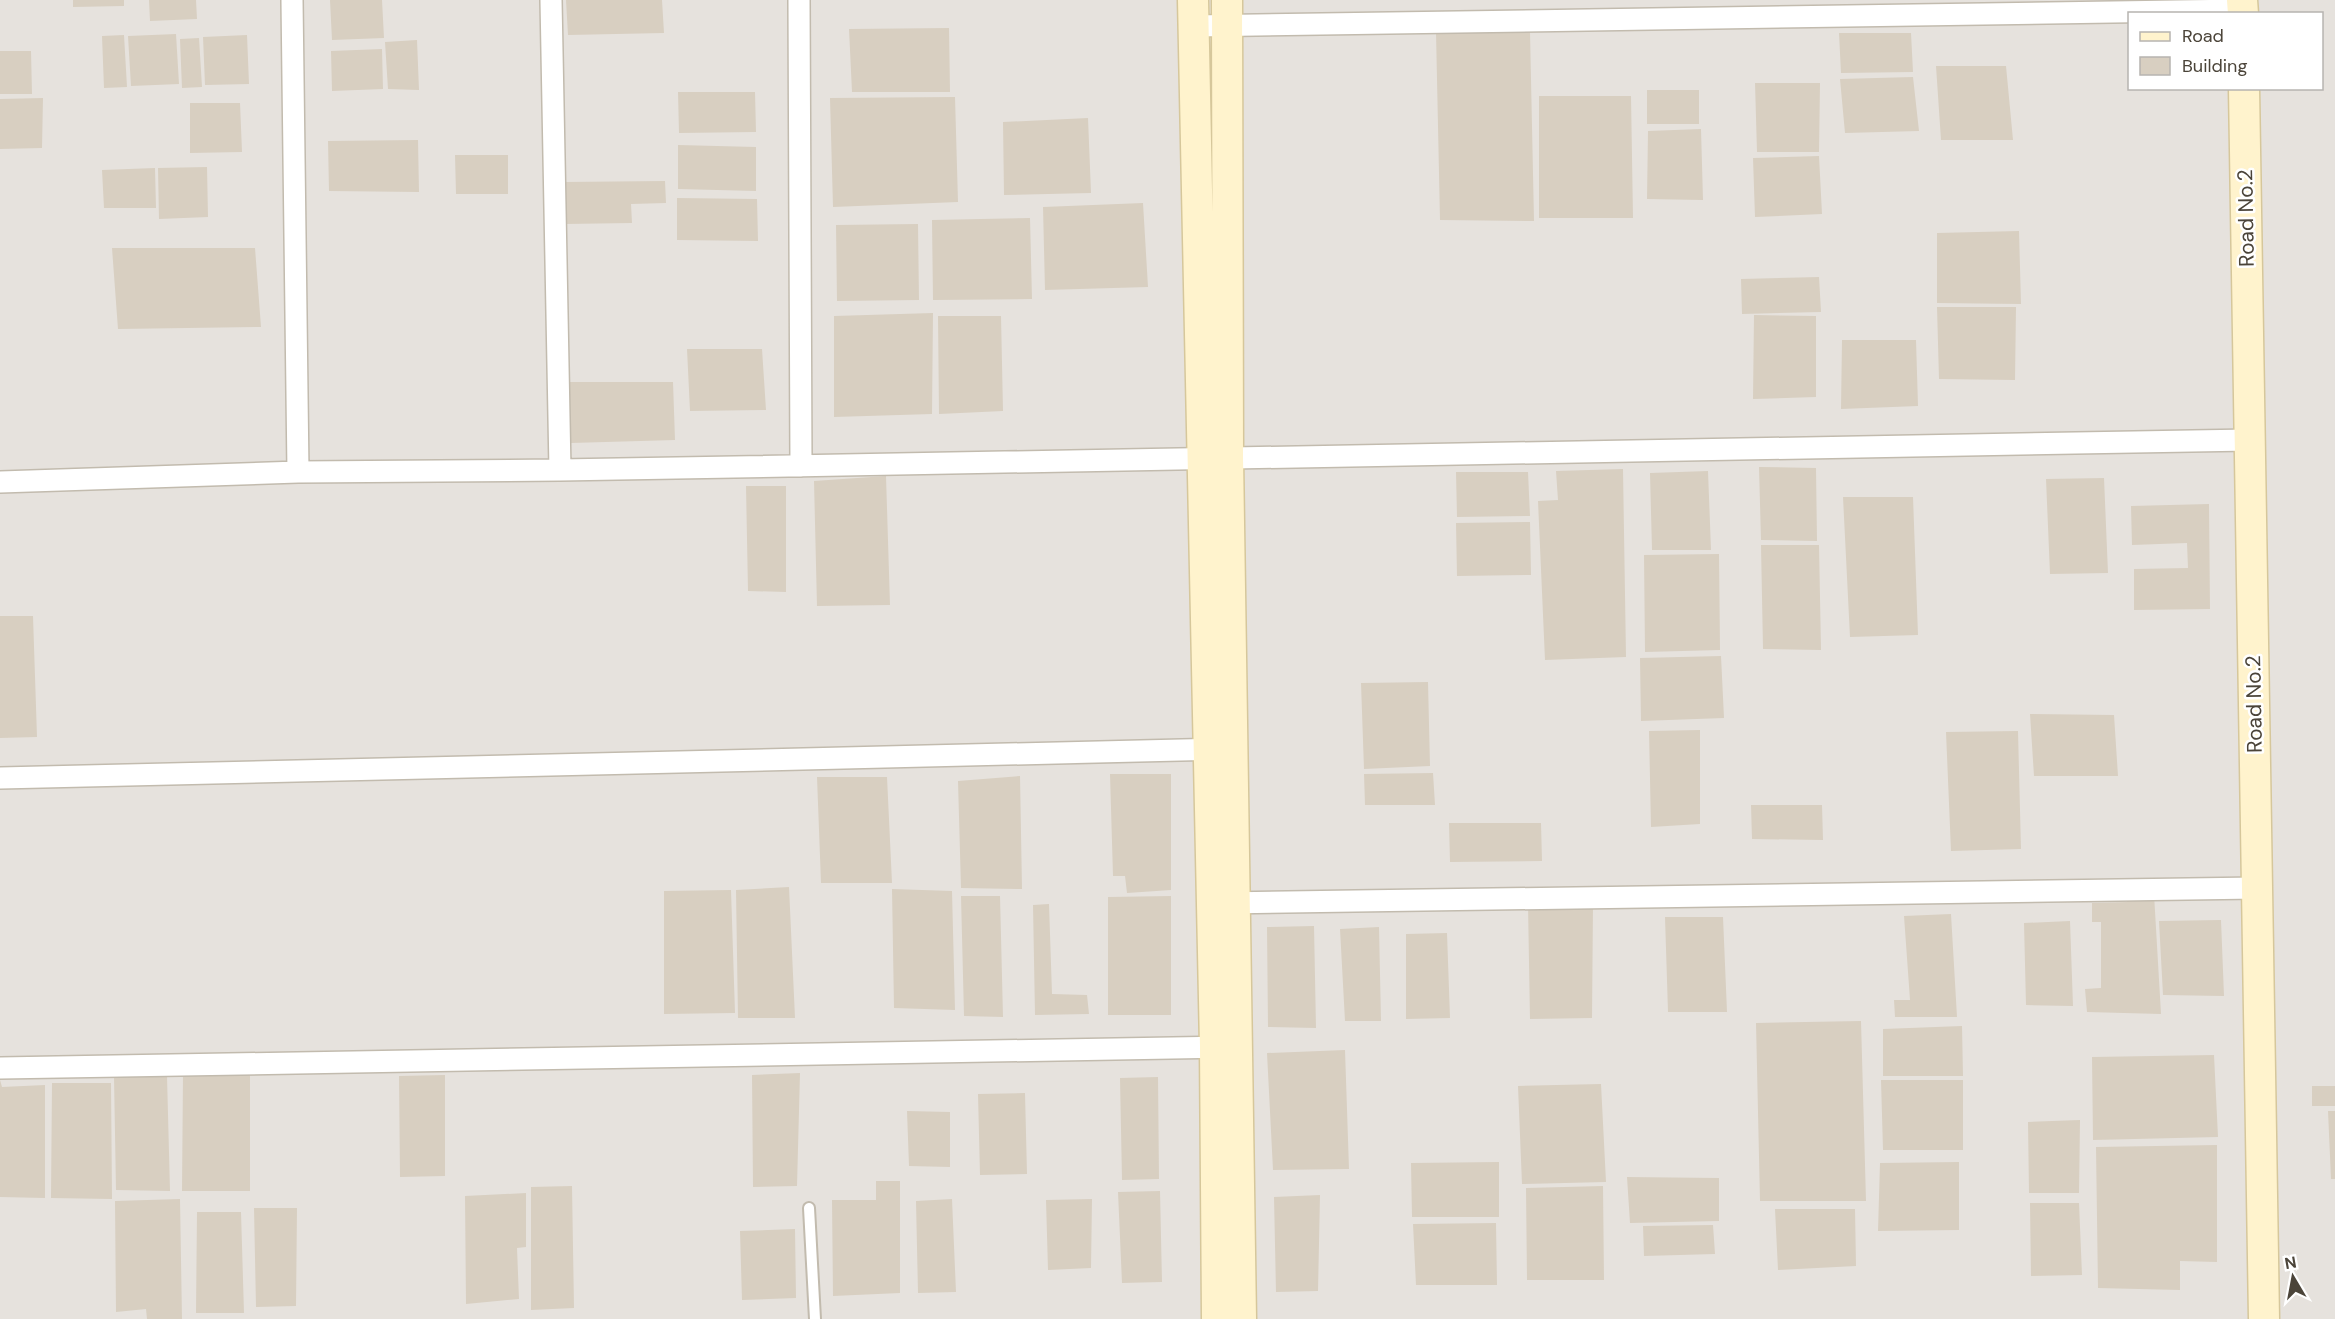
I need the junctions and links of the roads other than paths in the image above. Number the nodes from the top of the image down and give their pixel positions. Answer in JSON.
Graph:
{"nodes":[{"id":1,"x":292,"y":0,"type":"edge"},
{"id":2,"x":551,"y":0,"type":"edge"},
{"id":3,"x":799,"y":0,"type":"edge"},
{"id":4,"x":2243,"y":8,"type":"edge"},
{"id":5,"x":1194,"y":13,"type":"edge"},
{"id":6,"x":1227,"y":13,"type":"edge"},
{"id":7,"x":2244,"y":90,"type":"edge"},
{"id":8,"x":1195,"y":105,"type":"junction"},
{"id":9,"x":1227,"y":105,"type":"junction"},
{"id":10,"x":2250,"y":440,"type":"junction"},
{"id":11,"x":1215,"y":457,"type":"junction"},
{"id":12,"x":801,"y":466,"type":"junction"},
{"id":13,"x":560,"y":470,"type":"junction"},
{"id":14,"x":298,"y":472,"type":"junction"},
{"id":15,"x":0,"y":482,"type":"edge"},
{"id":16,"x":1221,"y":749,"type":"junction"},
{"id":17,"x":0,"y":778,"type":"edge"},
{"id":18,"x":2257,"y":888,"type":"junction"},
{"id":19,"x":1224,"y":903,"type":"junction"},
{"id":20,"x":1227,"y":1047,"type":"junction"},
{"id":21,"x":0,"y":1068,"type":"edge"},
{"id":22,"x":809,"y":1208,"type":"dead end"},
{"id":23,"x":815,"y":1319,"type":"edge"},
{"id":24,"x":1217,"y":1319,"type":"edge"},
{"id":25,"x":1241,"y":1319,"type":"edge"},
{"id":26,"x":2264,"y":1319,"type":"edge"}],
"edges":[{"from":1,"to":14,"type":"street"},
{"from":2,"to":13,"type":"street"},
{"from":3,"to":12,"type":"street"},
{"from":4,"to":6,"type":"street"},
{"from":5,"to":6,"type":"street"},
{"from":5,"to":8,"type":"main road"},
{"from":6,"to":9,"type":"main road"},
{"from":7,"to":10,"type":"main road","name":"Road No.2"},
{"from":8,"to":9,"type":"main road"},
{"from":8,"to":11,"type":"main road"},
{"from":9,"to":11,"type":"main road"},
{"from":10,"to":11,"type":"street"},
{"from":10,"to":18,"type":"main road","name":"Road No.2"},
{"from":11,"to":12,"type":"street"},
{"from":11,"to":16,"type":"main road"},
{"from":12,"to":13,"type":"street"},
{"from":13,"to":14,"type":"street"},
{"from":14,"to":15,"type":"street"},
{"from":16,"to":17,"type":"street"},
{"from":16,"to":19,"type":"main road"},
{"from":18,"to":19,"type":"street"},
{"from":18,"to":26,"type":"main road","name":"Road No.2"},
{"from":19,"to":20,"type":"main road"},
{"from":20,"to":21,"type":"street"},
{"from":20,"to":24,"type":"main road"},
{"from":20,"to":25,"type":"main road"},
{"from":22,"to":23,"type":"lane"}]}
